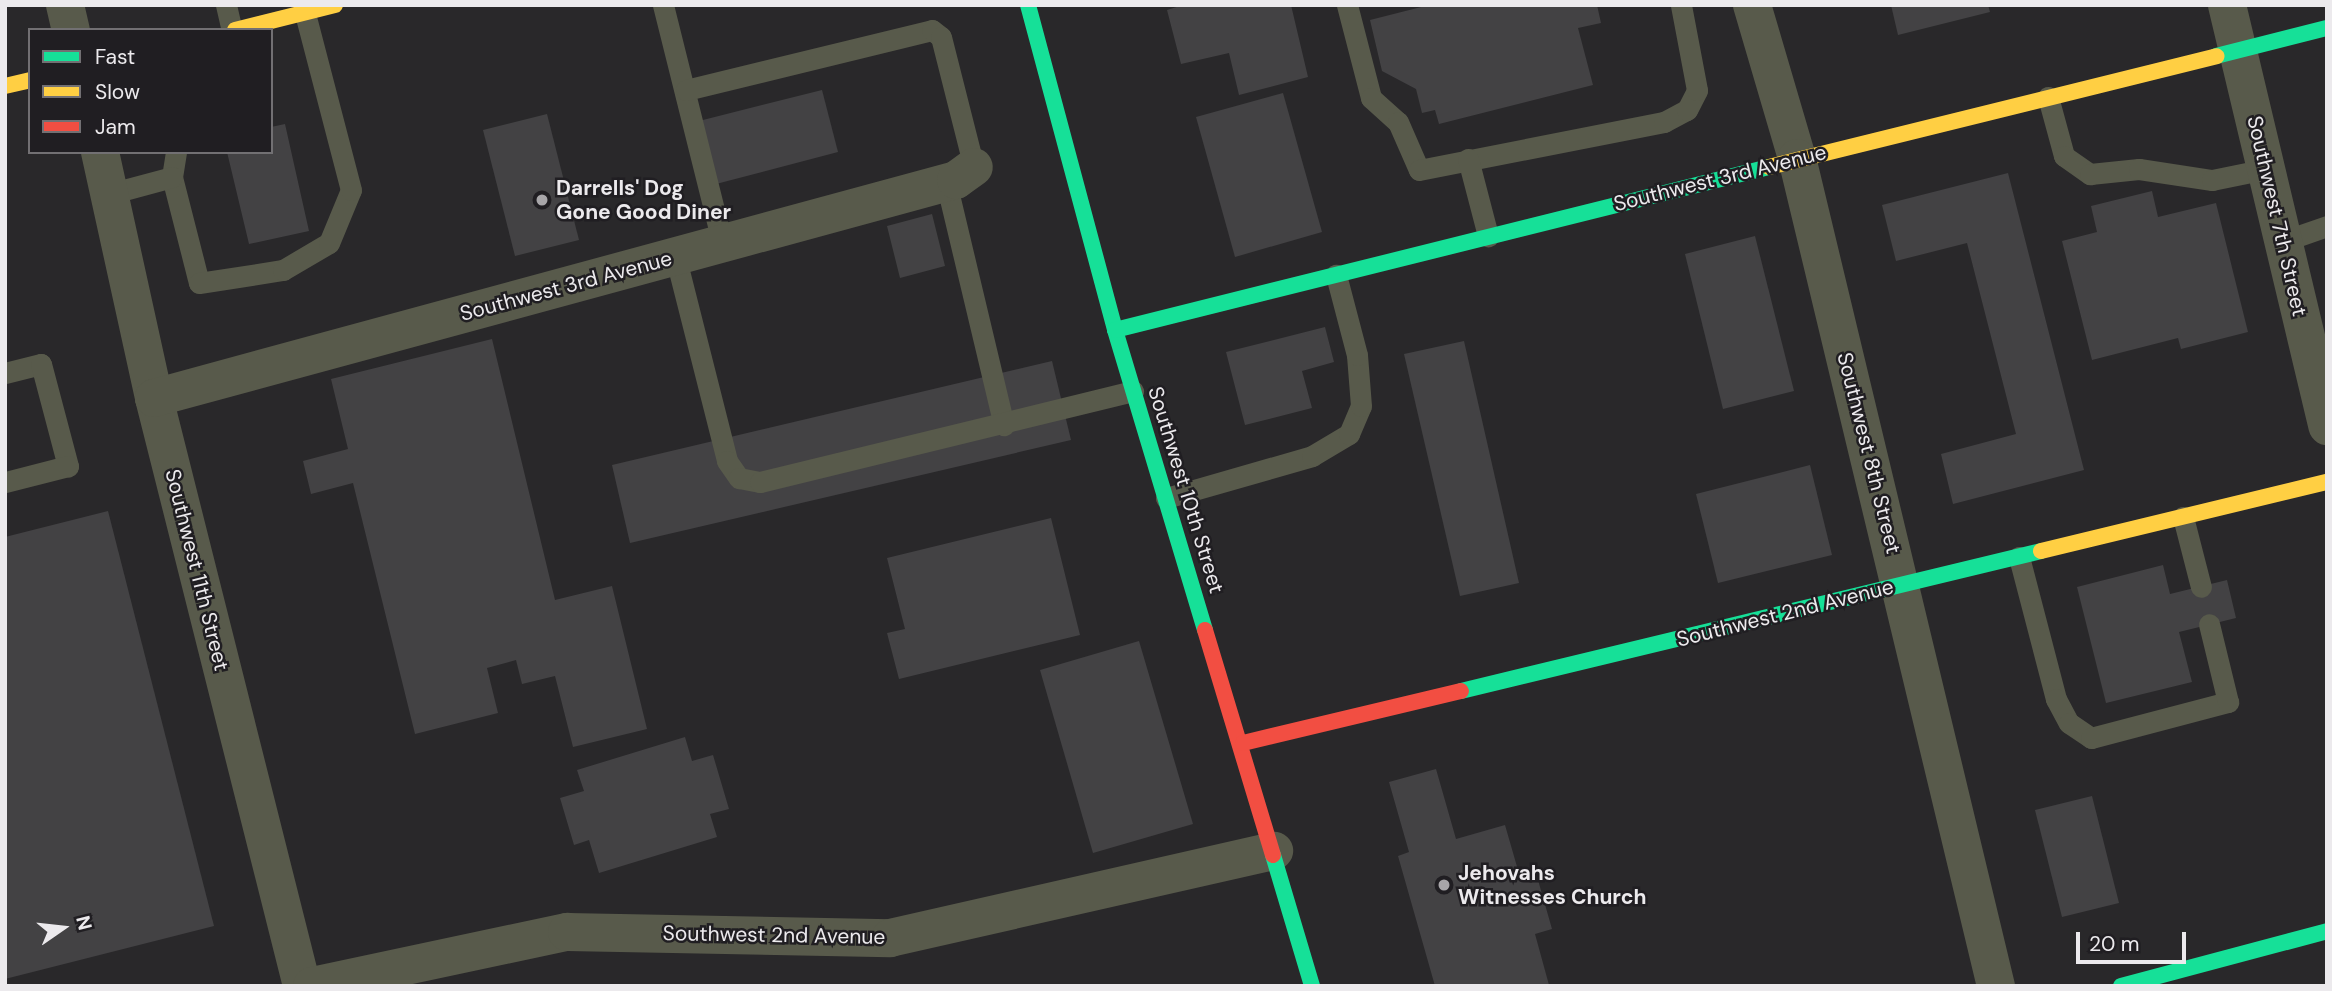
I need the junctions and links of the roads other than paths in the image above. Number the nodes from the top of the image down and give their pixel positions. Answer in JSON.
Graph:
{"nodes":[{"id":1,"x":65,"y":5,"type":"edge"},
{"id":2,"x":226,"y":5,"type":"edge"},
{"id":3,"x":335,"y":5,"type":"edge"},
{"id":4,"x":663,"y":5,"type":"edge"},
{"id":5,"x":1028,"y":5,"type":"edge"},
{"id":6,"x":1347,"y":5,"type":"edge"},
{"id":7,"x":1681,"y":5,"type":"edge"},
{"id":8,"x":1752,"y":5,"type":"edge"},
{"id":9,"x":2227,"y":5,"type":"edge"},
{"id":10,"x":305,"y":13,"type":"junction"},
{"id":11,"x":71,"y":28,"type":"edge"},
{"id":12,"x":232,"y":28,"type":"edge"},
{"id":13,"x":241,"y":28,"type":"edge"},
{"id":14,"x":2327,"y":29,"type":"edge"},
{"id":15,"x":2238,"y":50,"type":"junction"},
{"id":16,"x":28,"y":80,"type":"edge"},
{"id":17,"x":5,"y":86,"type":"edge"},
{"id":18,"x":686,"y":90,"type":"junction"},
{"id":19,"x":2048,"y":97,"type":"junction"},
{"id":20,"x":100,"y":154,"type":"edge"},
{"id":21,"x":176,"y":154,"type":"edge"},
{"id":22,"x":1797,"y":158,"type":"junction"},
{"id":23,"x":1468,"y":159,"type":"junction"},
{"id":24,"x":2266,"y":169,"type":"junction"},
{"id":25,"x":960,"y":175,"type":"junction"},
{"id":26,"x":172,"y":177,"type":"junction"},
{"id":27,"x":108,"y":194,"type":"junction"},
{"id":28,"x":2327,"y":226,"type":"edge"},
{"id":29,"x":1488,"y":236,"type":"junction"},
{"id":30,"x":2284,"y":241,"type":"junction"},
{"id":31,"x":722,"y":242,"type":"junction"},
{"id":32,"x":676,"y":255,"type":"junction"},
{"id":33,"x":1336,"y":275,"type":"junction"},
{"id":34,"x":1115,"y":330,"type":"junction"},
{"id":35,"x":5,"y":373,"type":"edge"},
{"id":36,"x":1133,"y":391,"type":"junction"},
{"id":37,"x":154,"y":398,"type":"junction"},
{"id":38,"x":1004,"y":425,"type":"junction"},
{"id":39,"x":2327,"y":426,"type":"edge"},
{"id":40,"x":5,"y":482,"type":"edge"},
{"id":41,"x":2327,"y":482,"type":"edge"},
{"id":42,"x":1166,"y":498,"type":"junction"},
{"id":43,"x":2183,"y":517,"type":"junction"},
{"id":44,"x":2019,"y":557,"type":"junction"},
{"id":45,"x":1900,"y":585,"type":"junction"},
{"id":46,"x":2201,"y":587,"type":"dead end"},
{"id":47,"x":2209,"y":624,"type":"dead end"},
{"id":48,"x":1242,"y":743,"type":"junction"},
{"id":49,"x":1275,"y":851,"type":"junction"},
{"id":50,"x":2327,"y":931,"type":"edge"},
{"id":51,"x":302,"y":986,"type":"edge"},
{"id":52,"x":312,"y":986,"type":"edge"},
{"id":53,"x":1312,"y":986,"type":"edge"},
{"id":54,"x":1996,"y":986,"type":"edge"},
{"id":55,"x":2121,"y":986,"type":"edge"}],
"edges":[{"from":1,"to":11,"type":"street"},
{"from":2,"to":12,"type":"lane"},
{"from":3,"to":10,"type":"main road"},
{"from":4,"to":18,"type":"lane"},
{"from":5,"to":34,"type":"main road","name":"Southwest 10th Street"},
{"from":6,"to":23,"type":"lane"},
{"from":7,"to":23,"type":"lane"},
{"from":8,"to":22,"type":"street","name":"Southwest 8th Street"},
{"from":9,"to":15,"type":"street","name":"Southwest 7th Street"},
{"from":10,"to":13,"type":"main road"},
{"from":10,"to":26,"type":"lane"},
{"from":14,"to":15,"type":"main road","name":"Southwest 3rd Avenue"},
{"from":15,"to":19,"type":"main road","name":"Southwest 3rd Avenue"},
{"from":15,"to":24,"type":"street","name":"Southwest 7th Street"},
{"from":16,"to":17,"type":"main road"},
{"from":18,"to":25,"type":"lane"},
{"from":18,"to":31,"type":"lane"},
{"from":19,"to":22,"type":"main road","name":"Southwest 3rd Avenue"},
{"from":19,"to":24,"type":"lane"},
{"from":20,"to":27,"type":"street","name":"Southwest 11th Street"},
{"from":21,"to":26,"type":"lane"},
{"from":22,"to":29,"type":"main road","name":"Southwest 3rd Avenue"},
{"from":22,"to":45,"type":"street","name":"Southwest 8th Street"},
{"from":23,"to":29,"type":"lane"},
{"from":24,"to":30,"type":"street","name":"Southwest 7th Street"},
{"from":25,"to":31,"type":"street","name":"Southwest 3rd Avenue"},
{"from":25,"to":38,"type":"lane"},
{"from":26,"to":27,"type":"lane"},
{"from":27,"to":37,"type":"street","name":"Southwest 11th Street"},
{"from":28,"to":30,"type":"lane"},
{"from":29,"to":33,"type":"main road","name":"Southwest 3rd Avenue"},
{"from":30,"to":39,"type":"street","name":"Southwest 7th Street"},
{"from":31,"to":32,"type":"street","name":"Southwest 3rd Avenue"},
{"from":32,"to":37,"type":"street","name":"Southwest 3rd Avenue"},
{"from":32,"to":38,"type":"lane"},
{"from":33,"to":34,"type":"main road","name":"Southwest 3rd Avenue"},
{"from":33,"to":42,"type":"lane"},
{"from":34,"to":36,"type":"main road","name":"Southwest 10th Street"},
{"from":35,"to":40,"type":"lane"},
{"from":36,"to":38,"type":"lane"},
{"from":36,"to":42,"type":"main road","name":"Southwest 10th Street"},
{"from":37,"to":51,"type":"street","name":"Southwest 11th Street"},
{"from":41,"to":43,"type":"main road","name":"Southwest 2nd Avenue"},
{"from":42,"to":48,"type":"main road","name":"Southwest 10th Street"},
{"from":43,"to":44,"type":"main road","name":"Southwest 2nd Avenue"},
{"from":43,"to":46,"type":"lane"},
{"from":44,"to":45,"type":"main road","name":"Southwest 2nd Avenue"},
{"from":44,"to":47,"type":"lane"},
{"from":45,"to":48,"type":"main road","name":"Southwest 2nd Avenue"},
{"from":45,"to":54,"type":"street","name":"Southwest 8th Street"},
{"from":48,"to":49,"type":"main road","name":"Southwest 10th Street"},
{"from":49,"to":52,"type":"street","name":"Southwest 2nd Avenue"},
{"from":49,"to":53,"type":"main road","name":"Southwest 10th Street"},
{"from":50,"to":55,"type":"main road"}]}
